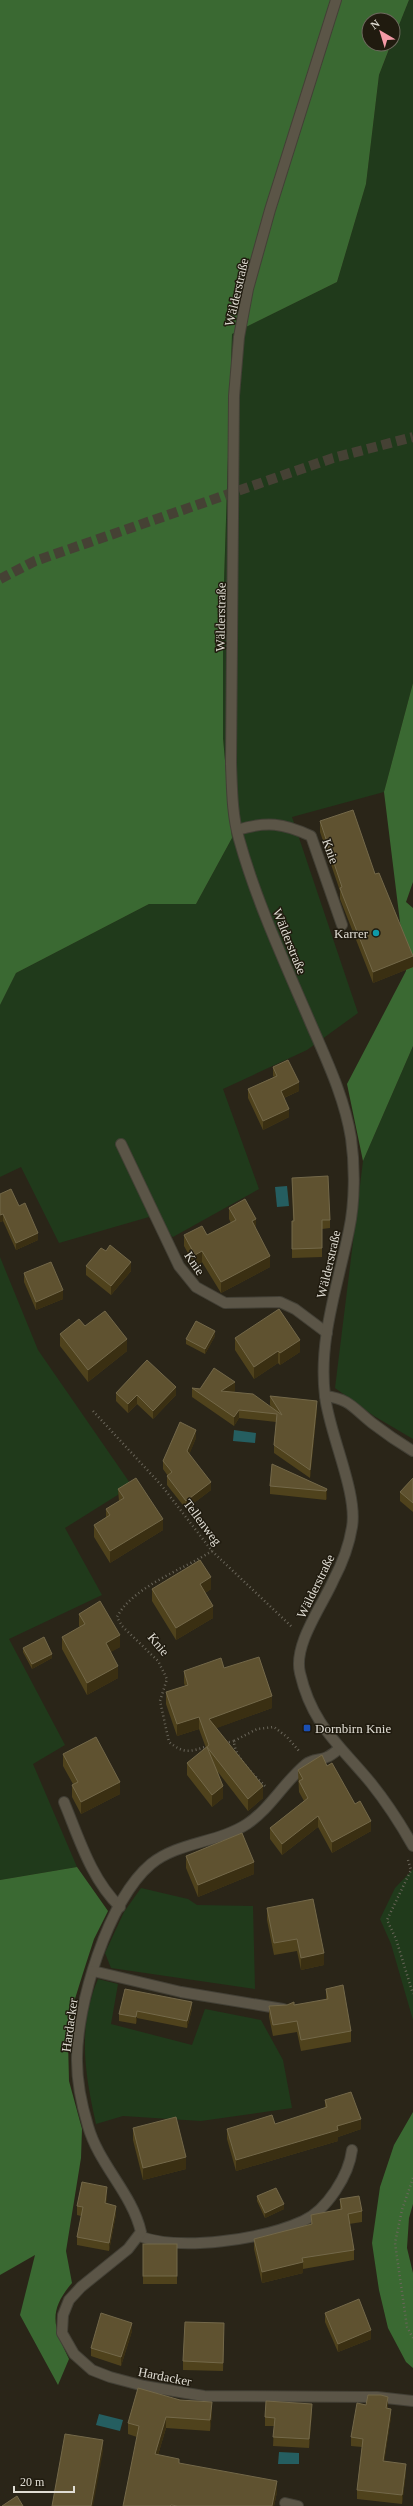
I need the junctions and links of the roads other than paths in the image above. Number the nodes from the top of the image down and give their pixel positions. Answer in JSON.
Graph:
{"nodes":[{"id":1,"x":336,"y":0,"type":"edge"},
{"id":2,"x":237,"y":830,"type":"junction"},
{"id":3,"x":342,"y":925,"type":"dead end"},
{"id":4,"x":121,"y":1144,"type":"dead end"},
{"id":5,"x":327,"y":1333,"type":"junction"},
{"id":6,"x":325,"y":1396,"type":"junction"},
{"id":7,"x":413,"y":1451,"type":"edge"},
{"id":8,"x":340,"y":1748,"type":"junction"},
{"id":9,"x":64,"y":1802,"type":"dead end"},
{"id":10,"x":413,"y":1846,"type":"edge"},
{"id":11,"x":120,"y":1907,"type":"junction"},
{"id":12,"x":93,"y":1971,"type":"junction"},
{"id":13,"x":286,"y":2010,"type":"edge"},
{"id":14,"x":352,"y":2150,"type":"dead end"},
{"id":15,"x":139,"y":2236,"type":"junction"},
{"id":16,"x":413,"y":2401,"type":"edge"},
{"id":17,"x":285,"y":2502,"type":"dead end"},
{"id":18,"x":298,"y":2506,"type":"edge"}],
"edges":[{"from":1,"to":2,"type":"street","name":"Wälderstraße"},
{"from":2,"to":3,"type":"street","name":"Knie"},
{"from":2,"to":5,"type":"street","name":"Wälderstraße"},
{"from":4,"to":5,"type":"street","name":"Knie"},
{"from":5,"to":6,"type":"street","name":"Wälderstraße"},
{"from":6,"to":7,"type":"street"},
{"from":6,"to":8,"type":"street","name":"Wälderstraße"},
{"from":8,"to":10,"type":"street","name":"Wälderstraße"},
{"from":8,"to":11,"type":"street","name":"Hardacker"},
{"from":9,"to":11,"type":"street"},
{"from":11,"to":12,"type":"street","name":"Hardacker"},
{"from":12,"to":13,"type":"street"},
{"from":12,"to":15,"type":"street","name":"Hardacker"},
{"from":14,"to":15,"type":"street"},
{"from":15,"to":16,"type":"street","name":"Hardacker"},
{"from":17,"to":18,"type":"street"}]}
